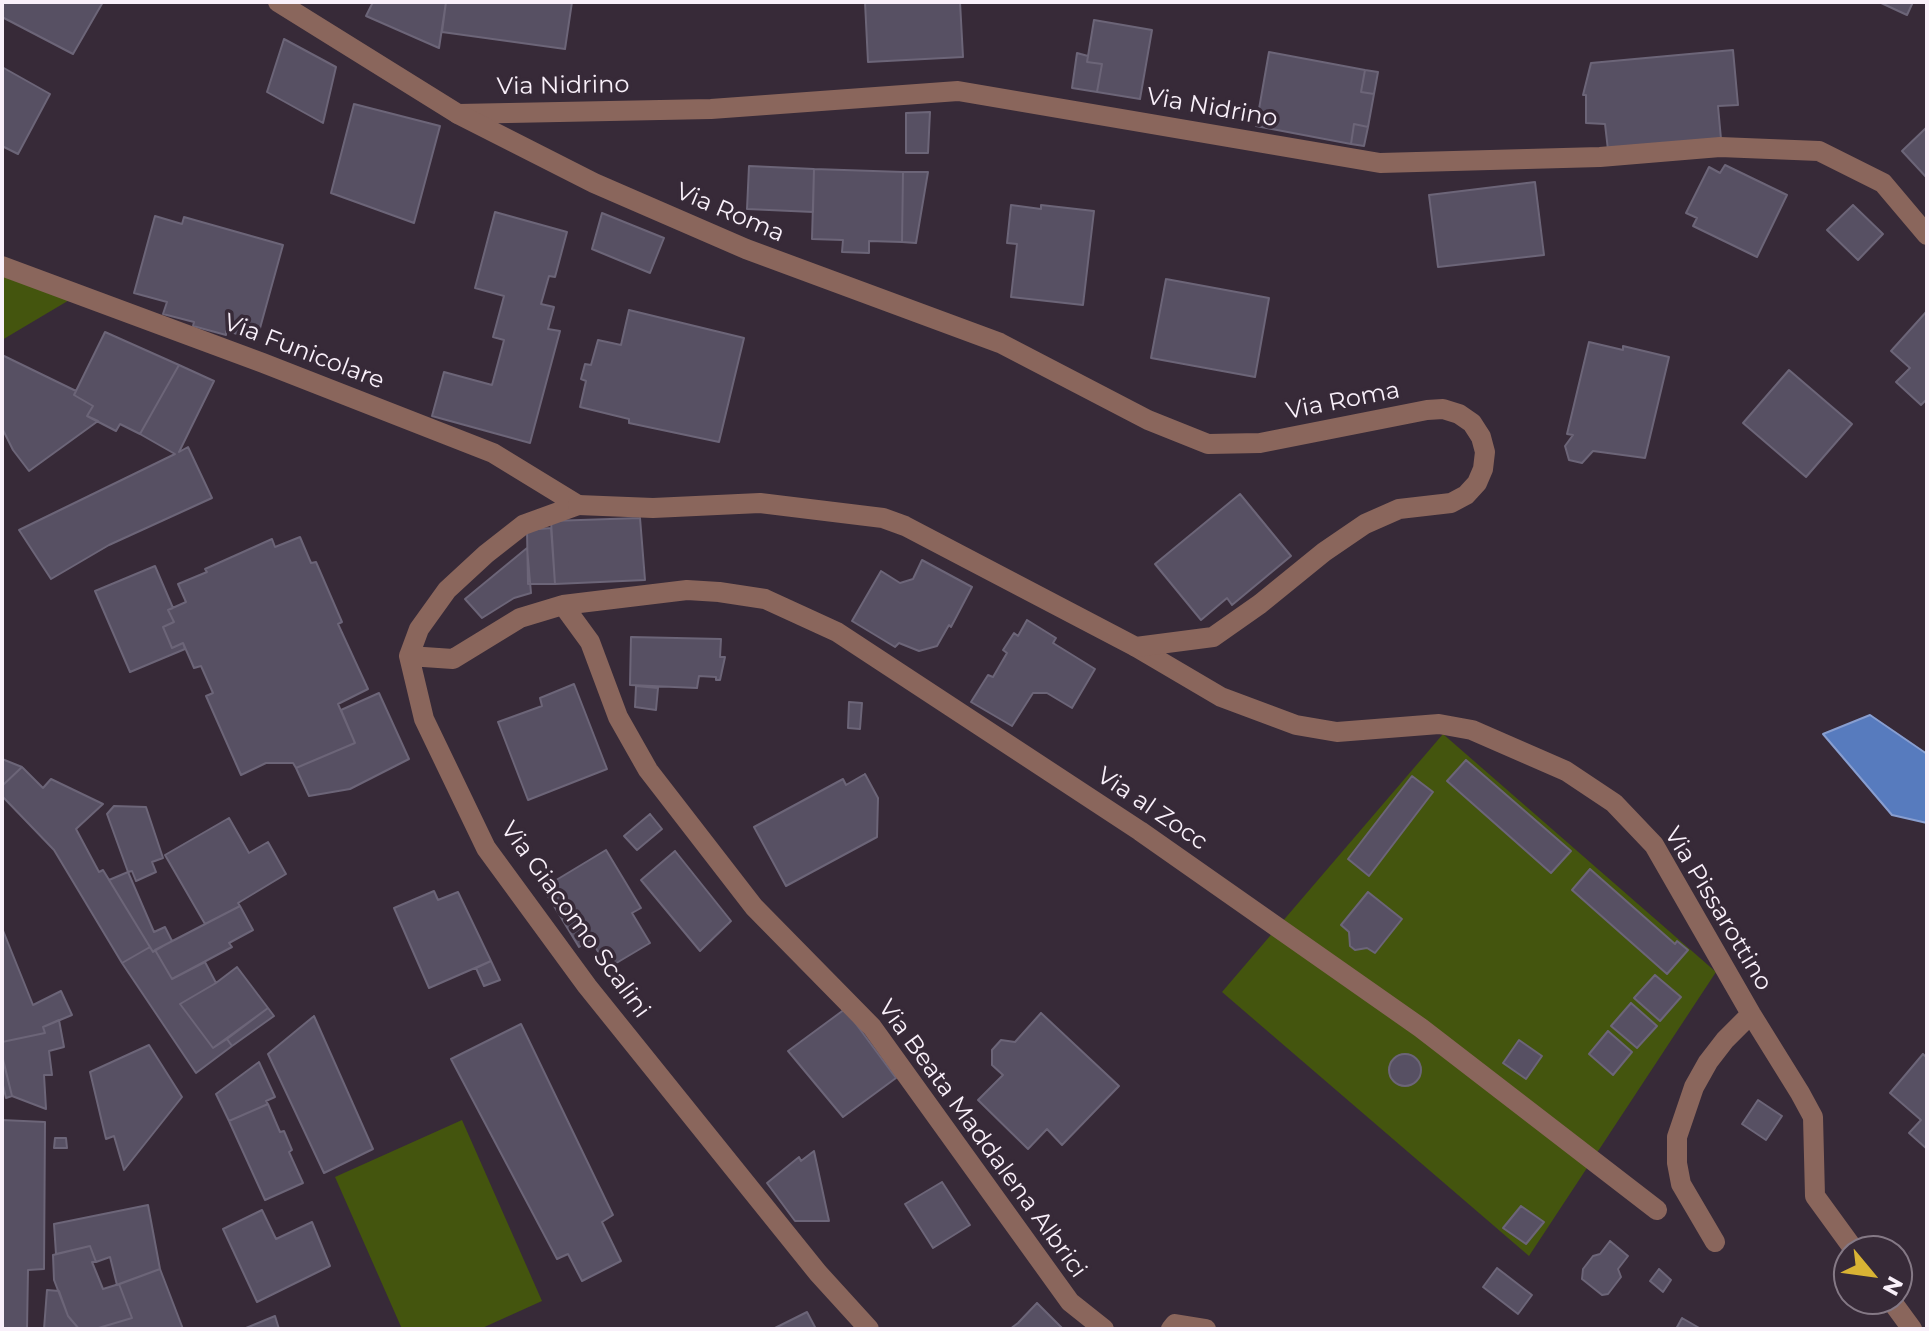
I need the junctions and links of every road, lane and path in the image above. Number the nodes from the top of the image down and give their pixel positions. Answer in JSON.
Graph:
{"nodes":[{"id":1,"x":278,"y":2,"type":"edge"},
{"id":2,"x":458,"y":114,"type":"junction"},
{"id":3,"x":1927,"y":235,"type":"edge"},
{"id":4,"x":2,"y":266,"type":"edge"},
{"id":5,"x":578,"y":505,"type":"junction"},
{"id":6,"x":563,"y":605,"type":"junction"},
{"id":7,"x":1136,"y":647,"type":"junction"},
{"id":8,"x":409,"y":656,"type":"junction"},
{"id":9,"x":1751,"y":1014,"type":"junction"},
{"id":10,"x":1657,"y":1210,"type":"dead end"},
{"id":11,"x":1843,"y":1235,"type":"edge"},
{"id":12,"x":1715,"y":1242,"type":"dead end"},
{"id":13,"x":818,"y":1273,"type":"junction"},
{"id":14,"x":856,"y":1329,"type":"edge"},
{"id":15,"x":869,"y":1329,"type":"edge"},
{"id":16,"x":1104,"y":1329,"type":"edge"},
{"id":17,"x":1171,"y":1329,"type":"edge"},
{"id":18,"x":1206,"y":1329,"type":"edge"}],
"edges":[{"from":1,"to":2,"type":"street","name":"Via Roma"},
{"from":2,"to":3,"type":"street","name":"Via Nidrino"},
{"from":2,"to":7,"type":"street","name":"Via Roma"},
{"from":4,"to":5,"type":"street","name":"Via Funicolare"},
{"from":5,"to":7,"type":"street"},
{"from":5,"to":8,"type":"street"},
{"from":6,"to":8,"type":"street"},
{"from":6,"to":10,"type":"street","name":"Via al Zocc"},
{"from":6,"to":16,"type":"street","name":"Via Beata Maddalena Albrici"},
{"from":7,"to":9,"type":"street","name":"Via Pissarottino"},
{"from":8,"to":13,"type":"street","name":"Via Giacomo Scalini"},
{"from":9,"to":11,"type":"street","name":"Via Pissarottino"},
{"from":9,"to":12,"type":"street"},
{"from":13,"to":14,"type":"street"},
{"from":13,"to":15,"type":"street","name":"Via Giacomo Scalini"},
{"from":17,"to":18,"type":"street"}]}
